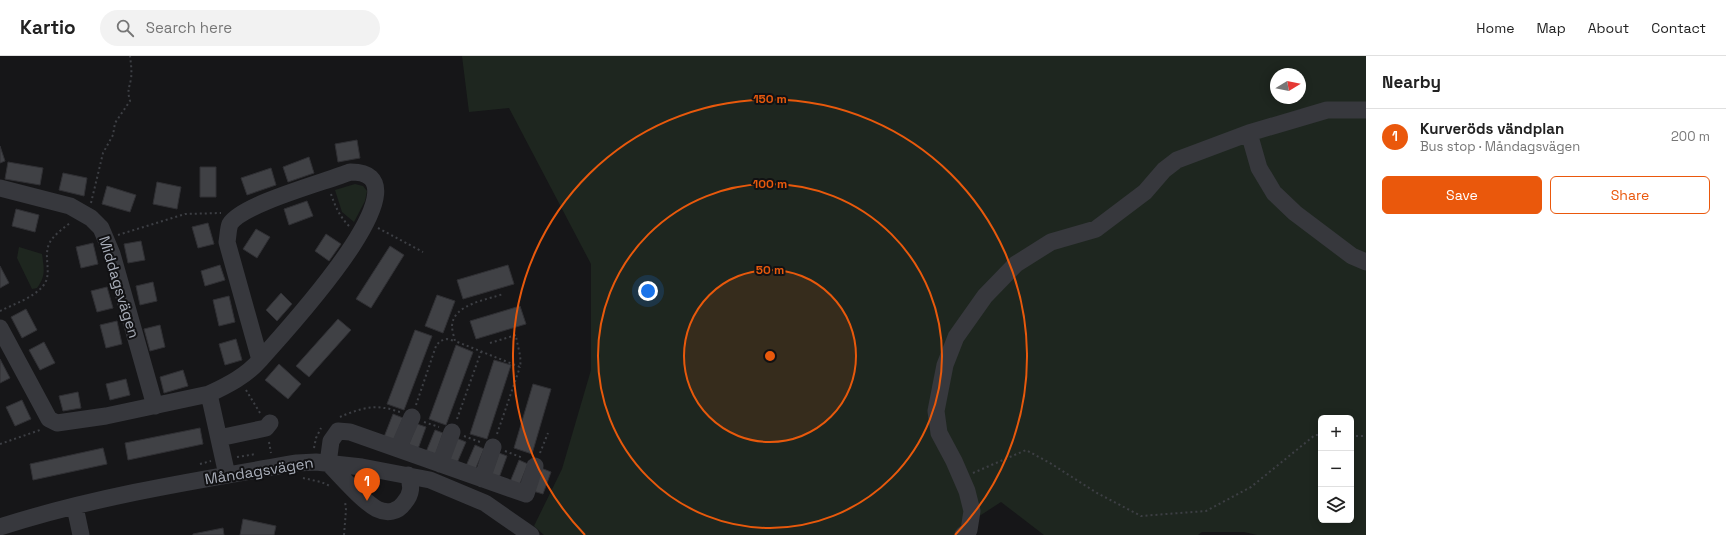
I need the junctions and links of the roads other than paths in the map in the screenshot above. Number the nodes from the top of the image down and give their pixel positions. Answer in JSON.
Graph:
{"nodes":[{"id":1,"x":1366,"y":110,"type":"edge"},
{"id":2,"x":1249,"y":133,"type":"junction"},
{"id":3,"x":0,"y":188,"type":"edge"},
{"id":4,"x":1366,"y":262,"type":"edge"},
{"id":5,"x":0,"y":328,"type":"edge"},
{"id":6,"x":260,"y":360,"type":"junction"},
{"id":7,"x":209,"y":394,"type":"junction"},
{"id":8,"x":155,"y":406,"type":"junction"},
{"id":9,"x":412,"y":417,"type":"road end"},
{"id":10,"x":270,"y":423,"type":"dead end"},
{"id":11,"x":452,"y":432,"type":"road end"},
{"id":12,"x":219,"y":438,"type":"junction"},
{"id":13,"x":492,"y":447,"type":"road end"},
{"id":14,"x":398,"y":449,"type":"junction"},
{"id":15,"x":328,"y":463,"type":"junction"},
{"id":16,"x":440,"y":464,"type":"junction"},
{"id":17,"x":535,"y":466,"type":"dead end"},
{"id":18,"x":227,"y":475,"type":"junction"},
{"id":19,"x":408,"y":475,"type":"junction"},
{"id":20,"x":482,"y":478,"type":"junction"},
{"id":21,"x":75,"y":507,"type":"junction"},
{"id":22,"x":0,"y":527,"type":"edge"},
{"id":23,"x":81,"y":535,"type":"edge"},
{"id":24,"x":531,"y":535,"type":"edge"},
{"id":25,"x":963,"y":535,"type":"edge"}],
"edges":[{"from":1,"to":2,"type":"street"},
{"from":2,"to":4,"type":"street"},
{"from":2,"to":25,"type":"street"},
{"from":3,"to":8,"type":"street","name":"Middagsvägen"},
{"from":5,"to":8,"type":"street"},
{"from":6,"to":6,"type":"street"},
{"from":6,"to":7,"type":"street"},
{"from":7,"to":8,"type":"street"},
{"from":7,"to":12,"type":"street"},
{"from":9,"to":14,"type":"street"},
{"from":10,"to":12,"type":"street"},
{"from":11,"to":16,"type":"street"},
{"from":12,"to":18,"type":"street"},
{"from":13,"to":20,"type":"street"},
{"from":14,"to":15,"type":"street"},
{"from":14,"to":16,"type":"street"},
{"from":15,"to":18,"type":"street","name":"Måndagsvägen"},
{"from":15,"to":19,"type":"street","name":"Måndagsvägen"},
{"from":15,"to":19,"type":"street"},
{"from":16,"to":20,"type":"street"},
{"from":17,"to":20,"type":"street"},
{"from":18,"to":21,"type":"street","name":"Måndagsvägen"},
{"from":19,"to":24,"type":"street","name":"Måndagsvägen"},
{"from":21,"to":22,"type":"street","name":"Måndagsvägen"},
{"from":21,"to":23,"type":"street"}]}
